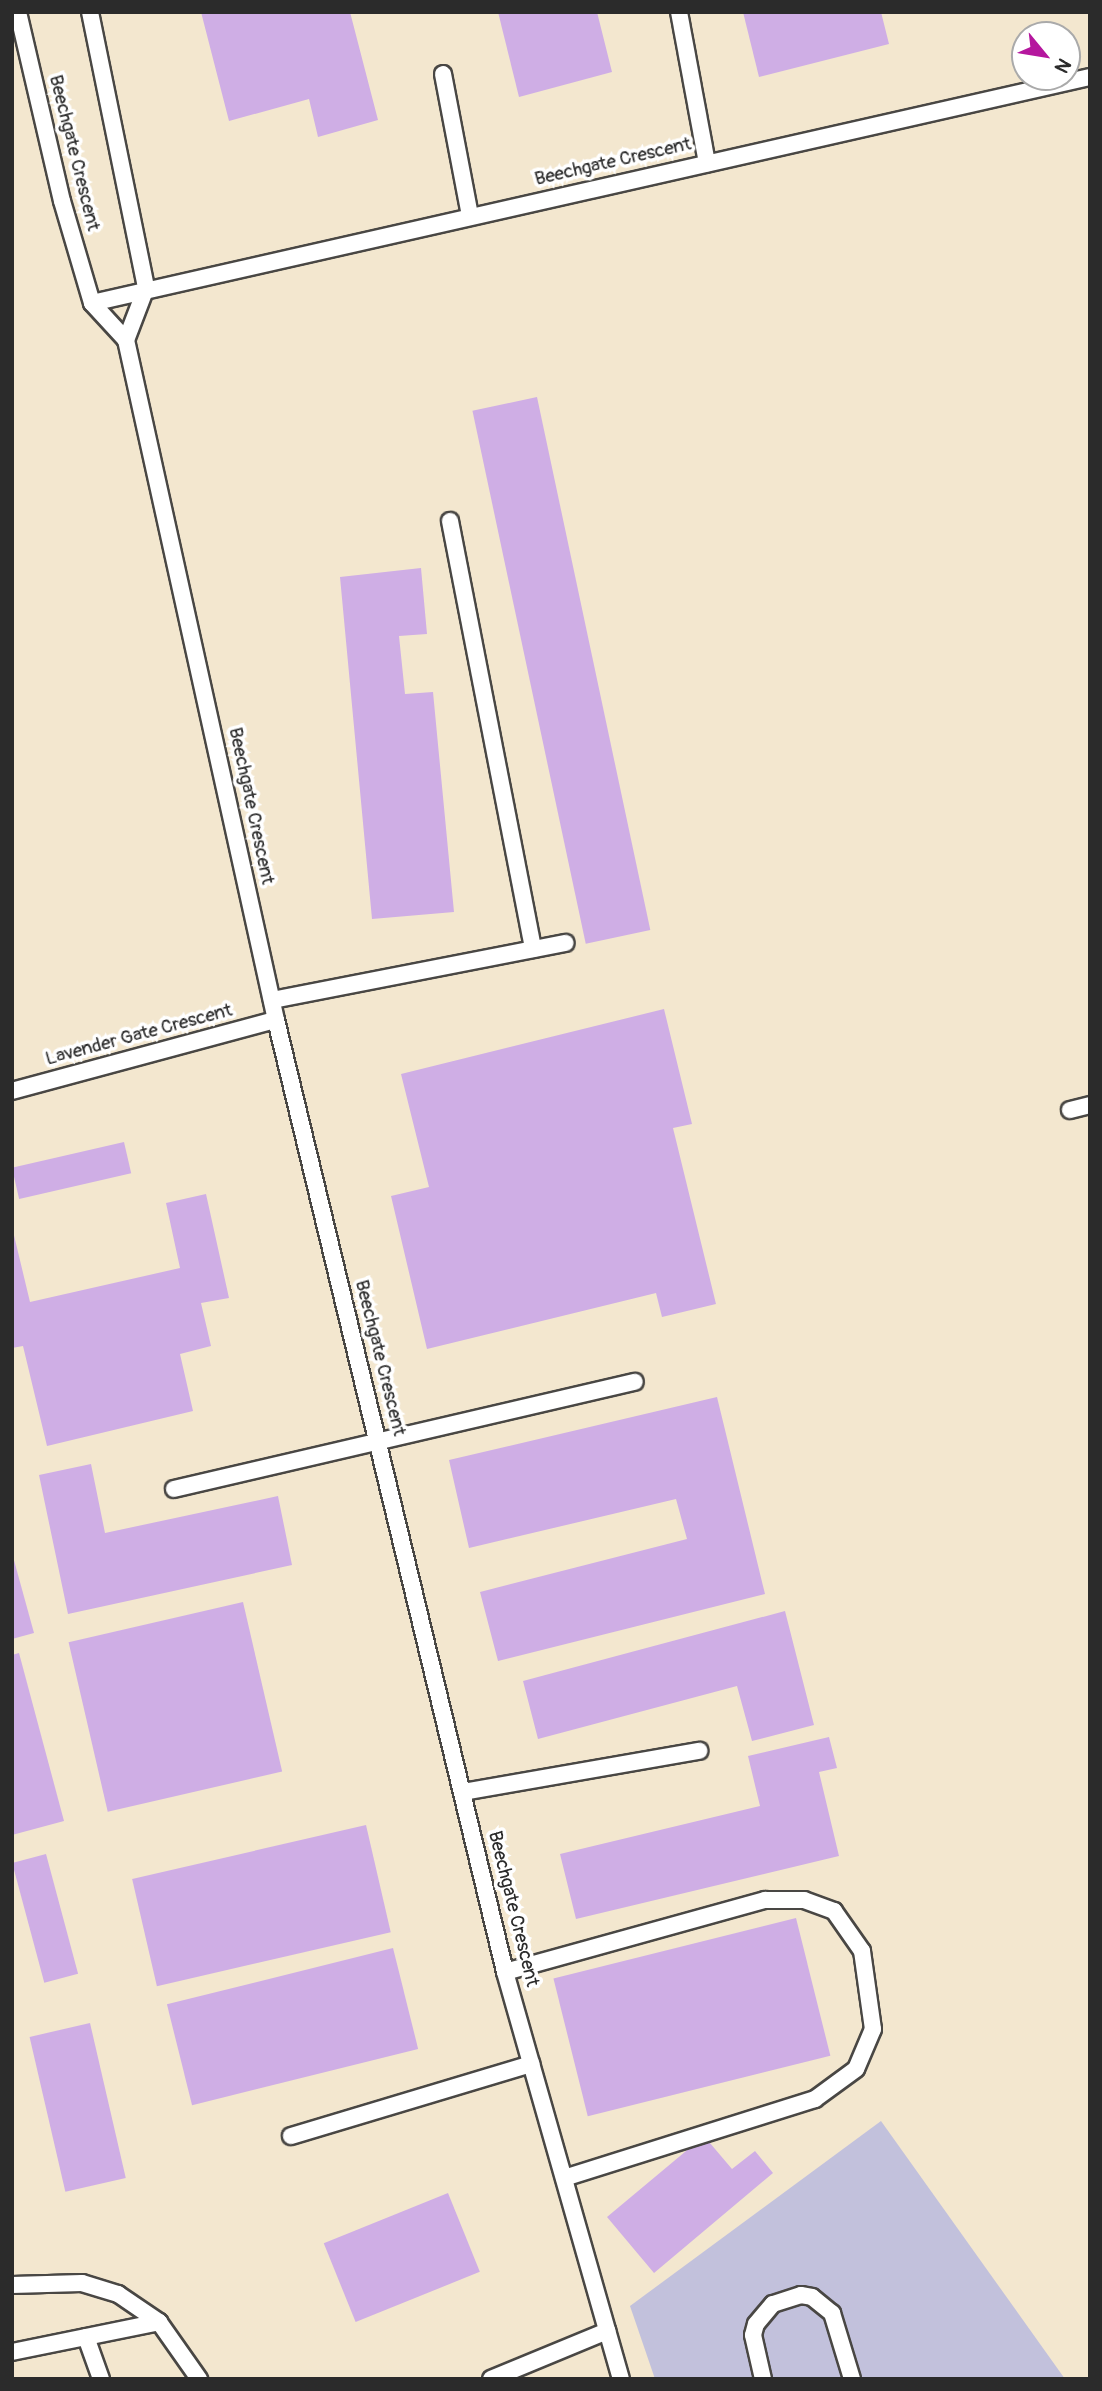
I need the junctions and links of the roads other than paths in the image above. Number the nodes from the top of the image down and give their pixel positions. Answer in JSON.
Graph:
{"nodes":[{"id":1,"x":18,"y":12,"type":"edge"},
{"id":2,"x":90,"y":12,"type":"edge"},
{"id":3,"x":679,"y":12,"type":"edge"},
{"id":4,"x":443,"y":74,"type":"dead end"},
{"id":5,"x":1090,"y":77,"type":"edge"},
{"id":6,"x":707,"y":163,"type":"junction"},
{"id":7,"x":470,"y":216,"type":"junction"},
{"id":8,"x":146,"y":288,"type":"junction"},
{"id":9,"x":92,"y":303,"type":"junction"},
{"id":10,"x":126,"y":340,"type":"junction"},
{"id":11,"x":450,"y":521,"type":"dead end"},
{"id":12,"x":566,"y":943,"type":"dead end"},
{"id":13,"x":533,"y":949,"type":"junction"},
{"id":14,"x":272,"y":1000,"type":"junction"},
{"id":15,"x":276,"y":1020,"type":"junction"},
{"id":16,"x":12,"y":1091,"type":"edge"},
{"id":17,"x":1090,"y":1105,"type":"edge"},
{"id":18,"x":1070,"y":1110,"type":"dead end"},
{"id":19,"x":635,"y":1382,"type":"dead end"},
{"id":20,"x":379,"y":1443,"type":"junction"},
{"id":21,"x":174,"y":1489,"type":"dead end"},
{"id":22,"x":699,"y":1751,"type":"dead end"},
{"id":23,"x":464,"y":1792,"type":"junction"},
{"id":24,"x":505,"y":1972,"type":"junction"},
{"id":25,"x":531,"y":2064,"type":"junction"},
{"id":26,"x":291,"y":2136,"type":"dead end"},
{"id":27,"x":564,"y":2178,"type":"junction"},
{"id":28,"x":12,"y":2285,"type":"edge"},
{"id":29,"x":159,"y":2322,"type":"junction"},
{"id":30,"x":607,"y":2331,"type":"junction"},
{"id":31,"x":86,"y":2337,"type":"junction"},
{"id":32,"x":12,"y":2352,"type":"edge"},
{"id":33,"x":101,"y":2379,"type":"edge"},
{"id":34,"x":199,"y":2379,"type":"edge"},
{"id":35,"x":491,"y":2379,"type":"edge"},
{"id":36,"x":621,"y":2379,"type":"edge"},
{"id":37,"x":763,"y":2379,"type":"edge"},
{"id":38,"x":852,"y":2379,"type":"edge"}],
"edges":[{"from":1,"to":9,"type":"lane","name":"Beechgate Crescent"},
{"from":2,"to":8,"type":"lane","name":"Beechgate Crescent"},
{"from":3,"to":6,"type":"lane"},
{"from":4,"to":7,"type":"lane"},
{"from":5,"to":6,"type":"lane","name":"Beechgate Crescent"},
{"from":6,"to":7,"type":"lane","name":"Beechgate Crescent"},
{"from":7,"to":8,"type":"lane","name":"Beechgate Crescent"},
{"from":8,"to":9,"type":"lane","name":"Beechgate Crescent"},
{"from":8,"to":10,"type":"lane"},
{"from":9,"to":10,"type":"lane","name":"Beechgate Crescent"},
{"from":10,"to":14,"type":"lane","name":"Beechgate Crescent"},
{"from":11,"to":13,"type":"lane"},
{"from":12,"to":13,"type":"lane"},
{"from":13,"to":14,"type":"lane"},
{"from":14,"to":15,"type":"lane","name":"Beechgate Crescent"},
{"from":15,"to":16,"type":"lane","name":"Lavender Gate Crescent"},
{"from":15,"to":20,"type":"lane","name":"Beechgate Crescent"},
{"from":17,"to":18,"type":"lane"},
{"from":19,"to":20,"type":"lane"},
{"from":20,"to":21,"type":"lane"},
{"from":20,"to":23,"type":"lane","name":"Beechgate Crescent"},
{"from":22,"to":23,"type":"lane"},
{"from":23,"to":24,"type":"lane","name":"Beechgate Crescent"},
{"from":24,"to":25,"type":"lane","name":"Beechgate Crescent"},
{"from":24,"to":27,"type":"lane"},
{"from":25,"to":26,"type":"lane"},
{"from":25,"to":27,"type":"lane","name":"Beechgate Crescent"},
{"from":27,"to":30,"type":"lane","name":"Beechgate Crescent"},
{"from":28,"to":29,"type":"lane"},
{"from":29,"to":31,"type":"lane"},
{"from":29,"to":34,"type":"lane"},
{"from":30,"to":35,"type":"lane"},
{"from":30,"to":36,"type":"lane","name":"Beechgate Crescent"},
{"from":31,"to":32,"type":"lane"},
{"from":31,"to":33,"type":"lane"},
{"from":37,"to":38,"type":"lane"}]}
